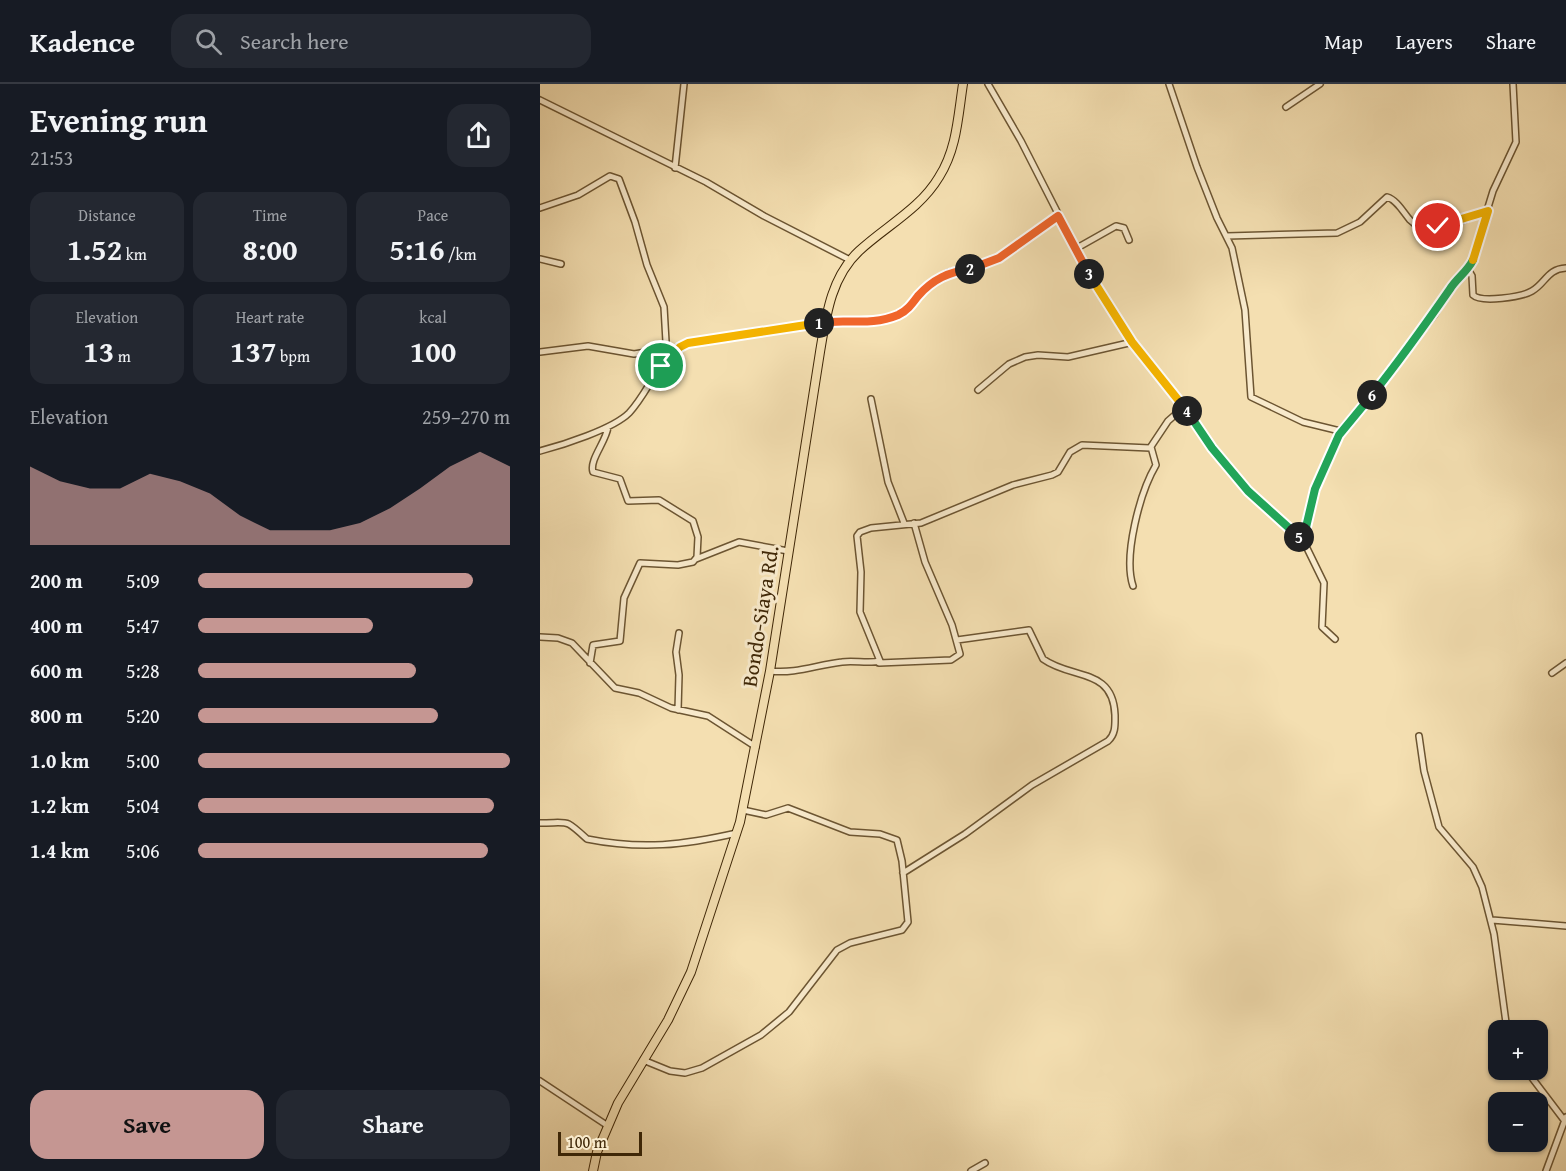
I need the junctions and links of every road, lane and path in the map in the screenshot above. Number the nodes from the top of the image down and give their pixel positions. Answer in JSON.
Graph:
{"nodes":[{"id":1,"x":684,"y":84,"type":"edge"},
{"id":2,"x":963,"y":84,"type":"edge"},
{"id":3,"x":988,"y":84,"type":"edge"},
{"id":4,"x":1169,"y":84,"type":"edge"},
{"id":5,"x":1320,"y":84,"type":"edge"},
{"id":6,"x":1513,"y":84,"type":"edge"},
{"id":7,"x":540,"y":100,"type":"edge"},
{"id":8,"x":1286,"y":107,"type":"dead end"},
{"id":9,"x":675,"y":168,"type":"junction"},
{"id":10,"x":540,"y":208,"type":"edge"},
{"id":11,"x":1488,"y":211,"type":"junction"},
{"id":12,"x":1058,"y":216,"type":"junction"},
{"id":13,"x":1227,"y":236,"type":"junction"},
{"id":14,"x":1129,"y":240,"type":"dead end"},
{"id":15,"x":1077,"y":248,"type":"junction"},
{"id":16,"x":540,"y":259,"type":"edge"},
{"id":17,"x":850,"y":260,"type":"junction"},
{"id":18,"x":561,"y":264,"type":"dead end"},
{"id":19,"x":1566,"y":268,"type":"edge"},
{"id":20,"x":1468,"y":269,"type":"junction"},
{"id":21,"x":827,"y":322,"type":"junction"},
{"id":22,"x":1132,"y":342,"type":"junction"},
{"id":23,"x":665,"y":349,"type":"junction"},
{"id":24,"x":540,"y":352,"type":"edge"},
{"id":25,"x":667,"y":359,"type":"junction"},
{"id":26,"x":978,"y":390,"type":"dead end"},
{"id":27,"x":871,"y":399,"type":"dead end"},
{"id":28,"x":1185,"y":407,"type":"junction"},
{"id":29,"x":608,"y":427,"type":"junction"},
{"id":30,"x":1341,"y":431,"type":"junction"},
{"id":31,"x":1151,"y":447,"type":"junction"},
{"id":32,"x":540,"y":451,"type":"edge"},
{"id":33,"x":904,"y":523,"type":"junction"},
{"id":34,"x":914,"y":524,"type":"junction"},
{"id":35,"x":1303,"y":540,"type":"junction"},
{"id":36,"x":788,"y":551,"type":"junction"},
{"id":37,"x":696,"y":559,"type":"junction"},
{"id":38,"x":1133,"y":586,"type":"dead end"},
{"id":39,"x":680,"y":633,"type":"dead end"},
{"id":40,"x":540,"y":637,"type":"edge"},
{"id":41,"x":1335,"y":639,"type":"dead end"},
{"id":42,"x":957,"y":640,"type":"junction"},
{"id":43,"x":590,"y":663,"type":"junction"},
{"id":44,"x":879,"y":663,"type":"junction"},
{"id":45,"x":1566,"y":663,"type":"edge"},
{"id":46,"x":770,"y":671,"type":"junction"},
{"id":47,"x":1552,"y":673,"type":"dead end"},
{"id":48,"x":678,"y":710,"type":"junction"},
{"id":49,"x":1419,"y":736,"type":"dead end"},
{"id":50,"x":756,"y":747,"type":"junction"},
{"id":51,"x":743,"y":810,"type":"junction"},
{"id":52,"x":540,"y":824,"type":"edge"},
{"id":53,"x":737,"y":833,"type":"junction"},
{"id":54,"x":903,"y":873,"type":"junction"},
{"id":55,"x":1491,"y":920,"type":"junction"},
{"id":56,"x":1566,"y":926,"type":"edge"},
{"id":57,"x":1506,"y":1020,"type":"edge"},
{"id":58,"x":642,"y":1059,"type":"junction"},
{"id":59,"x":1534,"y":1080,"type":"edge"},
{"id":60,"x":540,"y":1081,"type":"edge"},
{"id":61,"x":1565,"y":1118,"type":"edge"},
{"id":62,"x":608,"y":1126,"type":"junction"},
{"id":63,"x":985,"y":1163,"type":"dead end"},
{"id":64,"x":593,"y":1171,"type":"edge"},
{"id":65,"x":971,"y":1171,"type":"edge"},
{"id":66,"x":1546,"y":1171,"type":"edge"}],
"edges":[{"from":1,"to":9,"type":"street"},
{"from":2,"to":17,"type":"highway","name":"Bondo-Siaya Rd."},
{"from":3,"to":12,"type":"street"},
{"from":4,"to":13,"type":"street"},
{"from":5,"to":8,"type":"street"},
{"from":6,"to":11,"type":"street"},
{"from":7,"to":9,"type":"street"},
{"from":9,"to":17,"type":"street"},
{"from":10,"to":23,"type":"street"},
{"from":11,"to":13,"type":"street"},
{"from":11,"to":20,"type":"street"},
{"from":12,"to":15,"type":"street"},
{"from":12,"to":21,"type":"street"},
{"from":13,"to":30,"type":"street"},
{"from":14,"to":15,"type":"street"},
{"from":15,"to":22,"type":"street"},
{"from":16,"to":18,"type":"street"},
{"from":17,"to":21,"type":"highway","name":"Bondo-Siaya Rd."},
{"from":19,"to":20,"type":"street"},
{"from":20,"to":30,"type":"street"},
{"from":21,"to":25,"type":"street"},
{"from":21,"to":36,"type":"highway","name":"Bondo-Siaya Rd."},
{"from":22,"to":26,"type":"street"},
{"from":22,"to":28,"type":"street"},
{"from":23,"to":24,"type":"street"},
{"from":23,"to":25,"type":"street"},
{"from":25,"to":29,"type":"street"},
{"from":27,"to":33,"type":"street"},
{"from":28,"to":31,"type":"street"},
{"from":28,"to":35,"type":"street"},
{"from":29,"to":32,"type":"street"},
{"from":29,"to":37,"type":"street"},
{"from":30,"to":35,"type":"street"},
{"from":31,"to":34,"type":"street"},
{"from":31,"to":38,"type":"street"},
{"from":33,"to":34,"type":"street"},
{"from":33,"to":44,"type":"street"},
{"from":34,"to":42,"type":"street"},
{"from":35,"to":41,"type":"street"},
{"from":36,"to":37,"type":"street"},
{"from":36,"to":46,"type":"highway","name":"Bondo-Siaya Rd."},
{"from":37,"to":43,"type":"street"},
{"from":39,"to":48,"type":"street"},
{"from":40,"to":43,"type":"street"},
{"from":42,"to":44,"type":"street"},
{"from":42,"to":54,"type":"street"},
{"from":43,"to":48,"type":"street"},
{"from":44,"to":46,"type":"street"},
{"from":45,"to":47,"type":"street"},
{"from":46,"to":50,"type":"highway","name":"Bondo-Siaya Rd."},
{"from":48,"to":50,"type":"street"},
{"from":49,"to":55,"type":"street"},
{"from":50,"to":51,"type":"highway","name":"Bondo-Siaya Rd."},
{"from":51,"to":53,"type":"highway","name":"Bondo-Siaya Rd."},
{"from":51,"to":54,"type":"street"},
{"from":52,"to":53,"type":"street"},
{"from":53,"to":58,"type":"highway","name":"Bondo-Siaya Rd."},
{"from":54,"to":58,"type":"street"},
{"from":55,"to":56,"type":"street"},
{"from":55,"to":57,"type":"street"},
{"from":58,"to":62,"type":"highway","name":"Bondo-Siaya Rd."},
{"from":59,"to":61,"type":"street"},
{"from":60,"to":62,"type":"street"},
{"from":61,"to":66,"type":"street"},
{"from":62,"to":64,"type":"highway","name":"Bondo-Siaya Rd."},
{"from":63,"to":65,"type":"street"}]}
